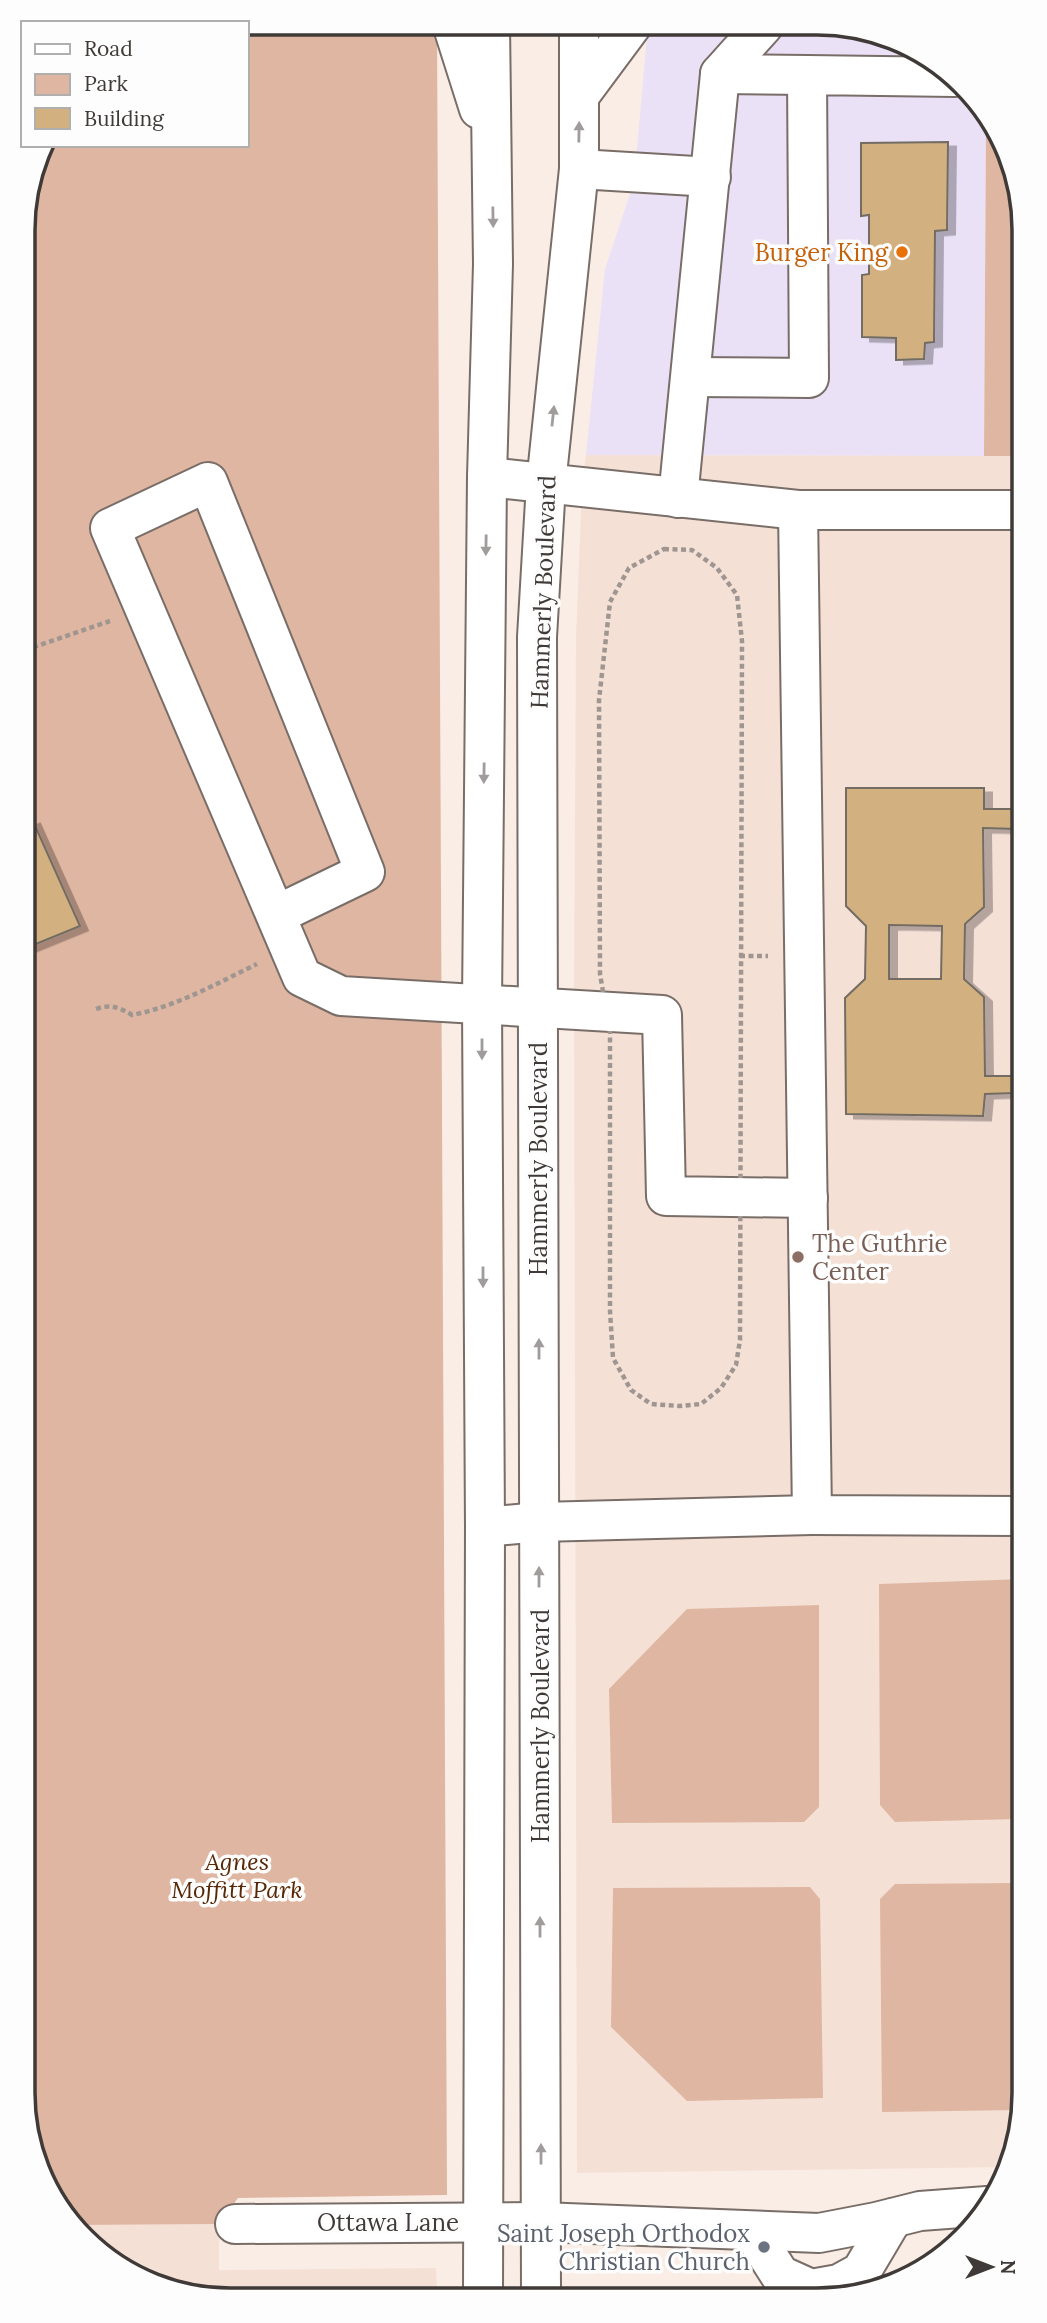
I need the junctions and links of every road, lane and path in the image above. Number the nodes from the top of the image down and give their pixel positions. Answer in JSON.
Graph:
{"nodes":[{"id":1,"x":456,"y":35,"type":"edge"},
{"id":2,"x":490,"y":35,"type":"edge"},
{"id":3,"x":579,"y":35,"type":"edge"},
{"id":4,"x":625,"y":35,"type":"edge"},
{"id":5,"x":755,"y":35,"type":"edge"},
{"id":6,"x":720,"y":74,"type":"junction"},
{"id":7,"x":807,"y":75,"type":"junction"},
{"id":8,"x":935,"y":76,"type":"edge"},
{"id":9,"x":580,"y":95,"type":"junction"},
{"id":10,"x":492,"y":149,"type":"junction"},
{"id":11,"x":579,"y":169,"type":"junction"},
{"id":12,"x":711,"y":177,"type":"junction"},
{"id":13,"x":691,"y":377,"type":"junction"},
{"id":14,"x":486,"y":477,"type":"junction"},
{"id":15,"x":547,"y":484,"type":"junction"},
{"id":16,"x":678,"y":498,"type":"junction"},
{"id":17,"x":798,"y":510,"type":"junction"},
{"id":18,"x":1012,"y":510,"type":"edge"},
{"id":19,"x":144,"y":609,"type":"junction"},
{"id":20,"x":35,"y":647,"type":"edge"},
{"id":21,"x":283,"y":932,"type":"junction"},
{"id":22,"x":482,"y":1003,"type":"junction"},
{"id":23,"x":538,"y":1008,"type":"junction"},
{"id":24,"x":96,"y":1009,"type":"dead end"},
{"id":25,"x":808,"y":1198,"type":"junction"},
{"id":26,"x":812,"y":1515,"type":"junction"},
{"id":27,"x":1012,"y":1516,"type":"edge"},
{"id":28,"x":539,"y":1522,"type":"junction"},
{"id":29,"x":485,"y":1527,"type":"junction"},
{"id":30,"x":975,"y":2207,"type":"edge"},
{"id":31,"x":893,"y":2218,"type":"junction"},
{"id":32,"x":482,"y":2222,"type":"junction"},
{"id":33,"x":541,"y":2222,"type":"junction"},
{"id":34,"x":235,"y":2224,"type":"dead end"},
{"id":35,"x":752,"y":2231,"type":"junction"},
{"id":36,"x":482,"y":2288,"type":"edge"},
{"id":37,"x":541,"y":2288,"type":"edge"},
{"id":38,"x":809,"y":2288,"type":"edge"},
{"id":39,"x":817,"y":2288,"type":"edge"}],
"edges":[{"from":1,"to":10,"type":"main road"},
{"from":2,"to":10,"type":"main road"},
{"from":3,"to":9,"type":"main road","name":"Hammerly Boulevard"},
{"from":4,"to":9,"type":"main road"},
{"from":5,"to":6,"type":"main road"},
{"from":6,"to":7,"type":"main road"},
{"from":6,"to":12,"type":"main road"},
{"from":7,"to":8,"type":"main road"},
{"from":7,"to":13,"type":"main road"},
{"from":11,"to":9,"type":"main road","name":"Hammerly Boulevard","one_way":true},
{"from":10,"to":14,"type":"main road","one_way":true},
{"from":11,"to":12,"type":"main road"},
{"from":15,"to":11,"type":"main road","name":"Hammerly Boulevard","one_way":true},
{"from":12,"to":13,"type":"main road"},
{"from":13,"to":16,"type":"main road"},
{"from":14,"to":15,"type":"main road"},
{"from":14,"to":22,"type":"main road","one_way":true},
{"from":15,"to":16,"type":"main road"},
{"from":15,"to":23,"type":"main road","name":"Hammerly Boulevard"},
{"from":16,"to":17,"type":"main road"},
{"from":17,"to":18,"type":"main road"},
{"from":17,"to":25,"type":"main road"},
{"from":19,"to":20,"type":"path"},
{"from":19,"to":21,"type":"main road"},
{"from":19,"to":21,"type":"main road"},
{"from":21,"to":22,"type":"main road"},
{"from":21,"to":24,"type":"path"},
{"from":22,"to":23,"type":"main road"},
{"from":22,"to":29,"type":"main road","one_way":true},
{"from":23,"to":25,"type":"main road"},
{"from":28,"to":23,"type":"main road","name":"Hammerly Boulevard","one_way":true},
{"from":25,"to":26,"type":"main road"},
{"from":26,"to":27,"type":"main road"},
{"from":26,"to":28,"type":"main road"},
{"from":28,"to":29,"type":"main road"},
{"from":33,"to":28,"type":"main road","name":"Hammerly Boulevard","one_way":true},
{"from":29,"to":32,"type":"main road"},
{"from":30,"to":31,"type":"main road","name":"Ottawa Lane"},
{"from":31,"to":35,"type":"main road","name":"Ottawa Lane"},
{"from":31,"to":39,"type":"main road"},
{"from":32,"to":33,"type":"main road","name":"Ottawa Lane"},
{"from":32,"to":34,"type":"main road","name":"Ottawa Lane"},
{"from":32,"to":36,"type":"main road"},
{"from":33,"to":35,"type":"main road","name":"Ottawa Lane"},
{"from":33,"to":37,"type":"main road","name":"Hammerly Boulevard"},
{"from":35,"to":38,"type":"main road"}]}
